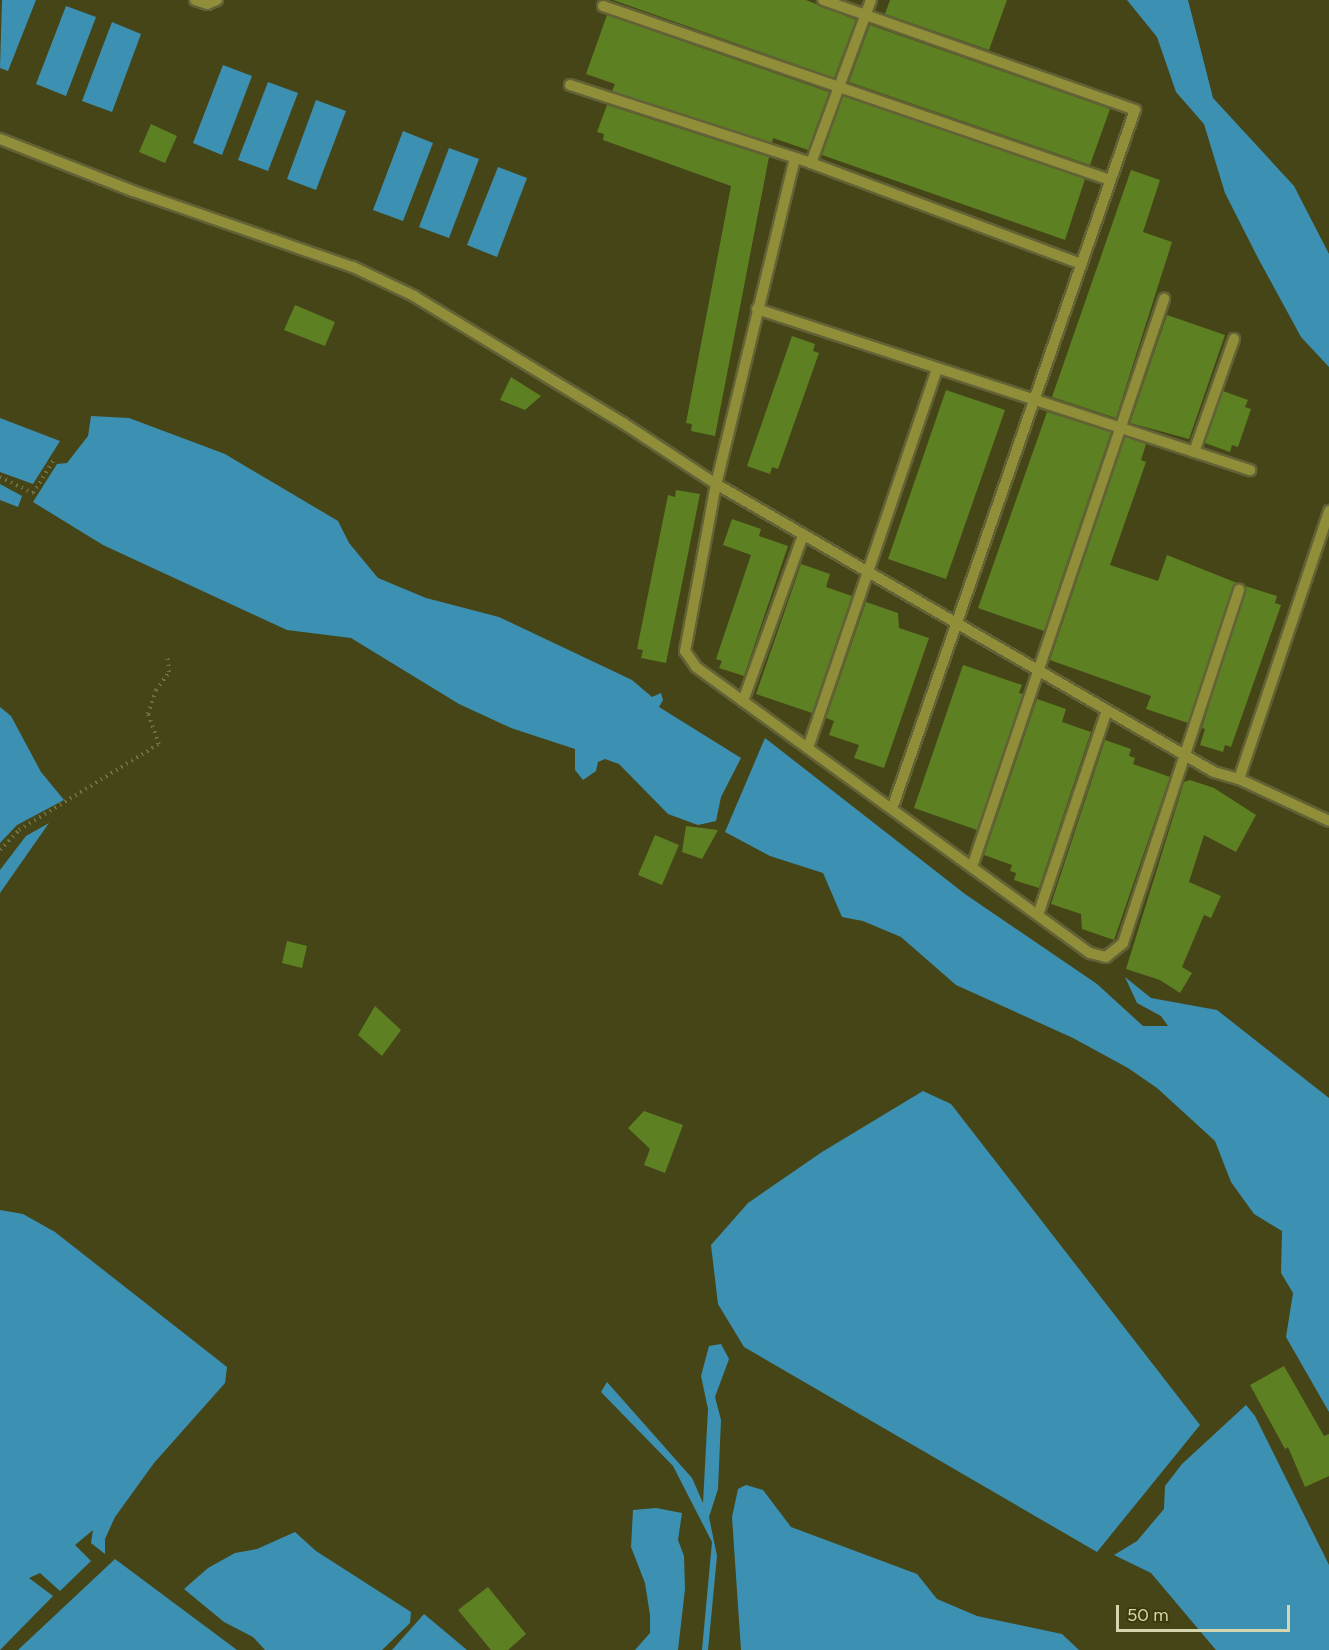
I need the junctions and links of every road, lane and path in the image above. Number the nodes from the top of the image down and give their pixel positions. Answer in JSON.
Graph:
{"nodes":[{"id":1,"x":195,"y":0,"type":"edge"},
{"id":2,"x":217,"y":0,"type":"edge"},
{"id":3,"x":823,"y":0,"type":"edge"},
{"id":4,"x":871,"y":0,"type":"edge"},
{"id":5,"x":603,"y":6,"type":"dead end"},
{"id":6,"x":866,"y":15,"type":"junction"},
{"id":7,"x":570,"y":85,"type":"dead end"},
{"id":8,"x":839,"y":87,"type":"junction"},
{"id":9,"x":0,"y":139,"type":"edge"},
{"id":10,"x":795,"y":158,"type":"junction"},
{"id":11,"x":811,"y":163,"type":"junction"},
{"id":12,"x":1110,"y":180,"type":"junction"},
{"id":13,"x":1081,"y":264,"type":"junction"},
{"id":14,"x":1164,"y":299,"type":"dead end"},
{"id":15,"x":757,"y":309,"type":"junction"},
{"id":16,"x":1234,"y":339,"type":"dead end"},
{"id":17,"x":938,"y":368,"type":"junction"},
{"id":18,"x":1034,"y":399,"type":"junction"},
{"id":19,"x":1119,"y":427,"type":"junction"},
{"id":20,"x":1194,"y":452,"type":"junction"},
{"id":21,"x":54,"y":460,"type":"dead end"},
{"id":22,"x":1250,"y":470,"type":"dead end"},
{"id":23,"x":0,"y":477,"type":"edge"},
{"id":24,"x":716,"y":484,"type":"junction"},
{"id":25,"x":1329,"y":512,"type":"edge"},
{"id":26,"x":803,"y":535,"type":"junction"},
{"id":27,"x":868,"y":573,"type":"junction"},
{"id":28,"x":1239,"y":590,"type":"dead end"},
{"id":29,"x":956,"y":624,"type":"junction"},
{"id":30,"x":167,"y":656,"type":"dead end"},
{"id":31,"x":1037,"y":670,"type":"junction"},
{"id":32,"x":743,"y":701,"type":"junction"},
{"id":33,"x":1107,"y":710,"type":"junction"},
{"id":34,"x":808,"y":748,"type":"junction"},
{"id":35,"x":1184,"y":755,"type":"junction"},
{"id":36,"x":1239,"y":779,"type":"junction"},
{"id":37,"x":892,"y":809,"type":"junction"},
{"id":38,"x":1329,"y":821,"type":"edge"},
{"id":39,"x":0,"y":850,"type":"edge"},
{"id":40,"x":972,"y":867,"type":"junction"},
{"id":41,"x":1038,"y":915,"type":"junction"}],
"edges":[{"from":1,"to":2,"type":"street"},
{"from":3,"to":6,"type":"street"},
{"from":4,"to":6,"type":"street"},
{"from":5,"to":8,"type":"street"},
{"from":6,"to":8,"type":"street"},
{"from":6,"to":12,"type":"street"},
{"from":7,"to":10,"type":"street"},
{"from":8,"to":11,"type":"street"},
{"from":8,"to":12,"type":"street"},
{"from":9,"to":24,"type":"street"},
{"from":10,"to":11,"type":"street"},
{"from":10,"to":15,"type":"street"},
{"from":11,"to":13,"type":"street"},
{"from":12,"to":13,"type":"street"},
{"from":13,"to":18,"type":"street"},
{"from":14,"to":19,"type":"street"},
{"from":15,"to":17,"type":"street"},
{"from":15,"to":24,"type":"street"},
{"from":16,"to":20,"type":"street"},
{"from":17,"to":18,"type":"street"},
{"from":17,"to":27,"type":"street"},
{"from":18,"to":19,"type":"street"},
{"from":18,"to":29,"type":"street"},
{"from":19,"to":20,"type":"street"},
{"from":19,"to":31,"type":"street"},
{"from":20,"to":22,"type":"street"},
{"from":21,"to":23,"type":"path"},
{"from":24,"to":26,"type":"street"},
{"from":24,"to":32,"type":"street"},
{"from":25,"to":36,"type":"street"},
{"from":26,"to":27,"type":"street"},
{"from":26,"to":32,"type":"street"},
{"from":27,"to":29,"type":"street"},
{"from":27,"to":34,"type":"street"},
{"from":28,"to":35,"type":"street"},
{"from":29,"to":31,"type":"street"},
{"from":29,"to":37,"type":"street"},
{"from":30,"to":39,"type":"path"},
{"from":31,"to":33,"type":"street"},
{"from":31,"to":40,"type":"street"},
{"from":32,"to":34,"type":"street"},
{"from":33,"to":35,"type":"street"},
{"from":33,"to":41,"type":"street"},
{"from":34,"to":37,"type":"street"},
{"from":35,"to":36,"type":"street"},
{"from":35,"to":41,"type":"street"},
{"from":36,"to":38,"type":"street"},
{"from":37,"to":40,"type":"street"},
{"from":40,"to":41,"type":"street"}]}
